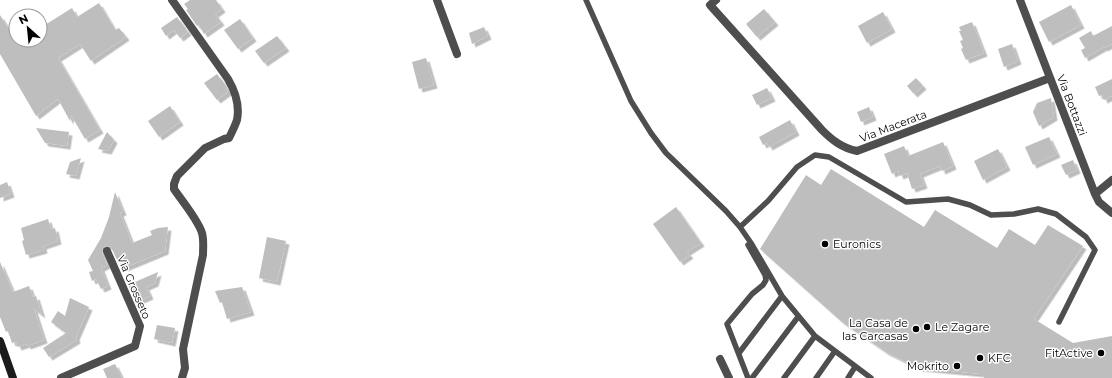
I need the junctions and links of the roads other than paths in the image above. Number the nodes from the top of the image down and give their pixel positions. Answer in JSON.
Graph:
{"nodes":[{"id":1,"x":172,"y":0,"type":"edge"},
{"id":2,"x":437,"y":0,"type":"edge"},
{"id":3,"x":586,"y":0,"type":"edge"},
{"id":4,"x":716,"y":0,"type":"edge"},
{"id":5,"x":1020,"y":0,"type":"edge"},
{"id":6,"x":457,"y":54,"type":"dead end"},
{"id":7,"x":1050,"y":78,"type":"junction"},
{"id":8,"x":1112,"y":180,"type":"edge"},
{"id":9,"x":1095,"y":194,"type":"junction"},
{"id":10,"x":1112,"y":213,"type":"edge"},
{"id":11,"x":740,"y":227,"type":"junction"},
{"id":12,"x":107,"y":251,"type":"dead end"},
{"id":13,"x":782,"y":296,"type":"junction"},
{"id":14,"x":798,"y":316,"type":"junction"},
{"id":15,"x":1059,"y":322,"type":"dead end"},
{"id":16,"x":815,"y":336,"type":"junction"},
{"id":17,"x":0,"y":341,"type":"edge"},
{"id":18,"x":835,"y":352,"type":"junction"},
{"id":19,"x":739,"y":353,"type":"junction"},
{"id":20,"x":720,"y":359,"type":"dead end"},
{"id":21,"x":856,"y":367,"type":"junction"},
{"id":22,"x":13,"y":378,"type":"edge"},
{"id":23,"x":61,"y":378,"type":"edge"},
{"id":24,"x":182,"y":378,"type":"edge"},
{"id":25,"x":729,"y":378,"type":"edge"},
{"id":26,"x":748,"y":378,"type":"edge"},
{"id":27,"x":752,"y":378,"type":"edge"},
{"id":28,"x":784,"y":378,"type":"edge"},
{"id":29,"x":816,"y":378,"type":"edge"},
{"id":30,"x":848,"y":378,"type":"edge"},
{"id":31,"x":871,"y":378,"type":"edge"}],
"edges":[{"from":1,"to":24,"type":"street"},
{"from":2,"to":6,"type":"street"},
{"from":3,"to":11,"type":"lane"},
{"from":4,"to":7,"type":"street","name":"Via Macerata"},
{"from":5,"to":7,"type":"street","name":"Via Bottazzi"},
{"from":7,"to":9,"type":"street","name":"Via Bottazzi"},
{"from":8,"to":9,"type":"street"},
{"from":9,"to":10,"type":"street","name":"Via Bottazzi"},
{"from":11,"to":13,"type":"lane"},
{"from":11,"to":15,"type":"lane"},
{"from":11,"to":19,"type":"lane"},
{"from":12,"to":23,"type":"street","name":"Via Grosseto"},
{"from":13,"to":14,"type":"lane"},
{"from":13,"to":19,"type":"lane"},
{"from":14,"to":16,"type":"lane"},
{"from":14,"to":27,"type":"lane"},
{"from":16,"to":18,"type":"lane"},
{"from":16,"to":28,"type":"lane"},
{"from":17,"to":22,"type":"main road"},
{"from":18,"to":21,"type":"lane"},
{"from":18,"to":29,"type":"lane"},
{"from":19,"to":26,"type":"lane"},
{"from":20,"to":25,"type":"street"},
{"from":21,"to":30,"type":"lane"},
{"from":21,"to":31,"type":"lane"}]}
